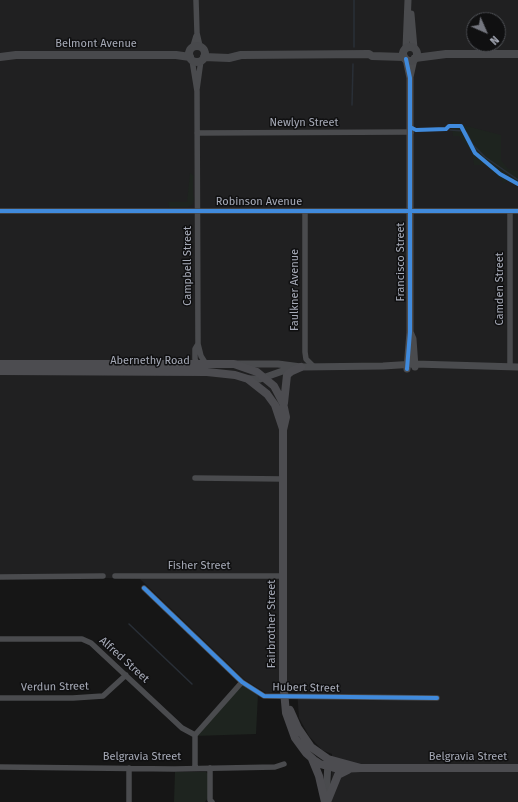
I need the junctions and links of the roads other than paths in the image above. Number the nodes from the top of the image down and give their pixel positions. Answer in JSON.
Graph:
{"nodes":[{"id":1,"x":196,"y":0,"type":"edge"},
{"id":2,"x":408,"y":0,"type":"edge"},
{"id":3,"x":411,"y":0,"type":"edge"},
{"id":4,"x":0,"y":53,"type":"edge"},
{"id":5,"x":197,"y":54,"type":"junction"},
{"id":6,"x":410,"y":54,"type":"junction"},
{"id":7,"x":518,"y":54,"type":"edge"},
{"id":8,"x":16,"y":55,"type":"junction"},
{"id":9,"x":0,"y":57,"type":"edge"},
{"id":10,"x":197,"y":91,"type":"junction"},
{"id":11,"x":410,"y":132,"type":"junction"},
{"id":12,"x":197,"y":133,"type":"junction"},
{"id":13,"x":198,"y":210,"type":"junction"},
{"id":14,"x":411,"y":210,"type":"junction"},
{"id":15,"x":510,"y":210,"type":"junction"},
{"id":16,"x":0,"y":211,"type":"edge"},
{"id":17,"x":304,"y":211,"type":"junction"},
{"id":18,"x":518,"y":211,"type":"edge"},
{"id":19,"x":198,"y":344,"type":"junction"},
{"id":20,"x":196,"y":363,"type":"junction"},
{"id":21,"x":0,"y":364,"type":"edge"},
{"id":22,"x":206,"y":364,"type":"junction"},
{"id":23,"x":234,"y":364,"type":"junction"},
{"id":24,"x":411,"y":366,"type":"junction"},
{"id":25,"x":299,"y":367,"type":"junction"},
{"id":26,"x":314,"y":367,"type":"junction"},
{"id":27,"x":510,"y":367,"type":"junction"},
{"id":28,"x":518,"y":367,"type":"edge"},
{"id":29,"x":0,"y":371,"type":"edge"},
{"id":30,"x":207,"y":372,"type":"junction"},
{"id":31,"x":265,"y":378,"type":"junction"},
{"id":32,"x":248,"y":379,"type":"junction"},
{"id":33,"x":284,"y":408,"type":"junction"},
{"id":34,"x":283,"y":430,"type":"junction"},
{"id":35,"x":195,"y":478,"type":"dead end"},
{"id":36,"x":283,"y":479,"type":"junction"},
{"id":37,"x":103,"y":576,"type":"dead end"},
{"id":38,"x":115,"y":576,"type":"dead end"},
{"id":39,"x":284,"y":576,"type":"junction"},
{"id":40,"x":0,"y":577,"type":"edge"},
{"id":41,"x":144,"y":588,"type":"dead end"},
{"id":42,"x":0,"y":639,"type":"edge"},
{"id":43,"x":126,"y":675,"type":"junction"},
{"id":44,"x":242,"y":682,"type":"junction"},
{"id":45,"x":0,"y":698,"type":"edge"},
{"id":46,"x":285,"y":698,"type":"junction"},
{"id":47,"x":437,"y":698,"type":"dead end"},
{"id":48,"x":194,"y":735,"type":"junction"},
{"id":49,"x":311,"y":758,"type":"junction"},
{"id":50,"x":328,"y":763,"type":"junction"},
{"id":51,"x":284,"y":764,"type":"dead end"},
{"id":52,"x":0,"y":767,"type":"edge"},
{"id":53,"x":129,"y":768,"type":"junction"},
{"id":54,"x":194,"y":768,"type":"junction"},
{"id":55,"x":210,"y":768,"type":"junction"},
{"id":56,"x":360,"y":768,"type":"junction"},
{"id":57,"x":518,"y":768,"type":"edge"},
{"id":58,"x":350,"y":769,"type":"junction"},
{"id":59,"x":210,"y":801,"type":"edge"},
{"id":60,"x":129,"y":802,"type":"edge"},
{"id":61,"x":326,"y":802,"type":"edge"}],
"edges":[{"from":1,"to":5,"type":"street","name":"Campbell Street"},
{"from":2,"to":6,"type":"street","name":"Francisco Street"},
{"from":3,"to":6,"type":"street","name":"Francisco Street"},
{"from":4,"to":8,"type":"main road","name":"Belmont Avenue"},
{"from":5,"to":6,"type":"main road","name":"Belmont Avenue"},
{"from":5,"to":8,"type":"main road","name":"Belmont Avenue"},
{"from":5,"to":10,"type":"street","name":"Campbell Street"},
{"from":5,"to":10,"type":"street","name":"Campbell Street"},
{"from":6,"to":7,"type":"main road","name":"Belmont Avenue"},
{"from":6,"to":11,"type":"street","name":"Francisco Street"},
{"from":8,"to":9,"type":"main road","name":"Belmont Avenue"},
{"from":10,"to":12,"type":"street","name":"Campbell Street"},
{"from":11,"to":12,"type":"street","name":"Newlyn Street"},
{"from":11,"to":14,"type":"street","name":"Francisco Street"},
{"from":12,"to":13,"type":"street","name":"Campbell Street"},
{"from":13,"to":16,"type":"street","name":"Robinson Avenue"},
{"from":13,"to":17,"type":"street","name":"Robinson Avenue"},
{"from":13,"to":19,"type":"street","name":"Campbell Street"},
{"from":14,"to":15,"type":"street","name":"Robinson Avenue"},
{"from":14,"to":17,"type":"street","name":"Robinson Avenue"},
{"from":14,"to":24,"type":"street","name":"Francisco Street"},
{"from":15,"to":18,"type":"street","name":"Robinson Avenue"},
{"from":15,"to":27,"type":"street","name":"Camden Street"},
{"from":17,"to":26,"type":"street","name":"Faulkner Avenue"},
{"from":19,"to":20,"type":"street","name":"Campbell Street"},
{"from":19,"to":22,"type":"street","name":"Campbell Street"},
{"from":20,"to":21,"type":"main road","name":"Abernethy Road"},
{"from":20,"to":22,"type":"main road","name":"Abernethy Road"},
{"from":20,"to":30,"type":"street"},
{"from":22,"to":23,"type":"main road","name":"Abernethy Road"},
{"from":23,"to":25,"type":"street","name":"Abernethy Road"},
{"from":23,"to":31,"type":"main road","name":"Fairbrother Street"},
{"from":24,"to":26,"type":"street","name":"Abernethy Road"},
{"from":24,"to":27,"type":"street","name":"Abernethy Road"},
{"from":25,"to":26,"type":"street","name":"Abernethy Road"},
{"from":25,"to":31,"type":"street","name":"Abernethy Road"},
{"from":25,"to":33,"type":"main road"},
{"from":27,"to":28,"type":"street","name":"Abernethy Road"},
{"from":29,"to":30,"type":"main road","name":"Abernethy Road"},
{"from":30,"to":32,"type":"main road","name":"Abernethy Road"},
{"from":31,"to":32,"type":"street","name":"Abernethy Road"},
{"from":31,"to":33,"type":"main road","name":"Fairbrother Street"},
{"from":32,"to":34,"type":"main road","name":"Fairbrother Street"},
{"from":33,"to":34,"type":"main road","name":"Fairbrother Street"},
{"from":34,"to":36,"type":"main road","name":"Fairbrother Street"},
{"from":35,"to":36,"type":"street"},
{"from":36,"to":39,"type":"main road","name":"Fairbrother Street"},
{"from":37,"to":40,"type":"street"},
{"from":38,"to":39,"type":"street","name":"Fisher Street"},
{"from":39,"to":46,"type":"main road","name":"Fairbrother Street"},
{"from":41,"to":44,"type":"street","name":"Hubert Street"},
{"from":42,"to":43,"type":"street","name":"Alfred Street"},
{"from":43,"to":45,"type":"street","name":"Verdun Street"},
{"from":43,"to":48,"type":"street","name":"Alfred Street"},
{"from":44,"to":46,"type":"street","name":"Hubert Street"},
{"from":44,"to":48,"type":"street"},
{"from":46,"to":47,"type":"street","name":"Hubert Street"},
{"from":46,"to":49,"type":"main road","name":"Fairbrother Street"},
{"from":46,"to":50,"type":"main road","name":"Belgravia Street"},
{"from":48,"to":54,"type":"street"},
{"from":49,"to":50,"type":"main road","name":"Fairbrother Street"},
{"from":49,"to":61,"type":"main road"},
{"from":50,"to":56,"type":"main road","name":"Belgravia Street"},
{"from":50,"to":58,"type":"main road","name":"Fairbrother Street"},
{"from":50,"to":61,"type":"street"},
{"from":51,"to":55,"type":"street","name":"Belgravia Street"},
{"from":52,"to":53,"type":"street","name":"Belgravia Street"},
{"from":53,"to":54,"type":"street","name":"Belgravia Street"},
{"from":53,"to":60,"type":"street"},
{"from":54,"to":55,"type":"street","name":"Belgravia Street"},
{"from":55,"to":59,"type":"street"},
{"from":56,"to":57,"type":"main road","name":"Belgravia Street"},
{"from":56,"to":58,"type":"main road","name":"Fairbrother Street"},
{"from":58,"to":61,"type":"main road"}]}
